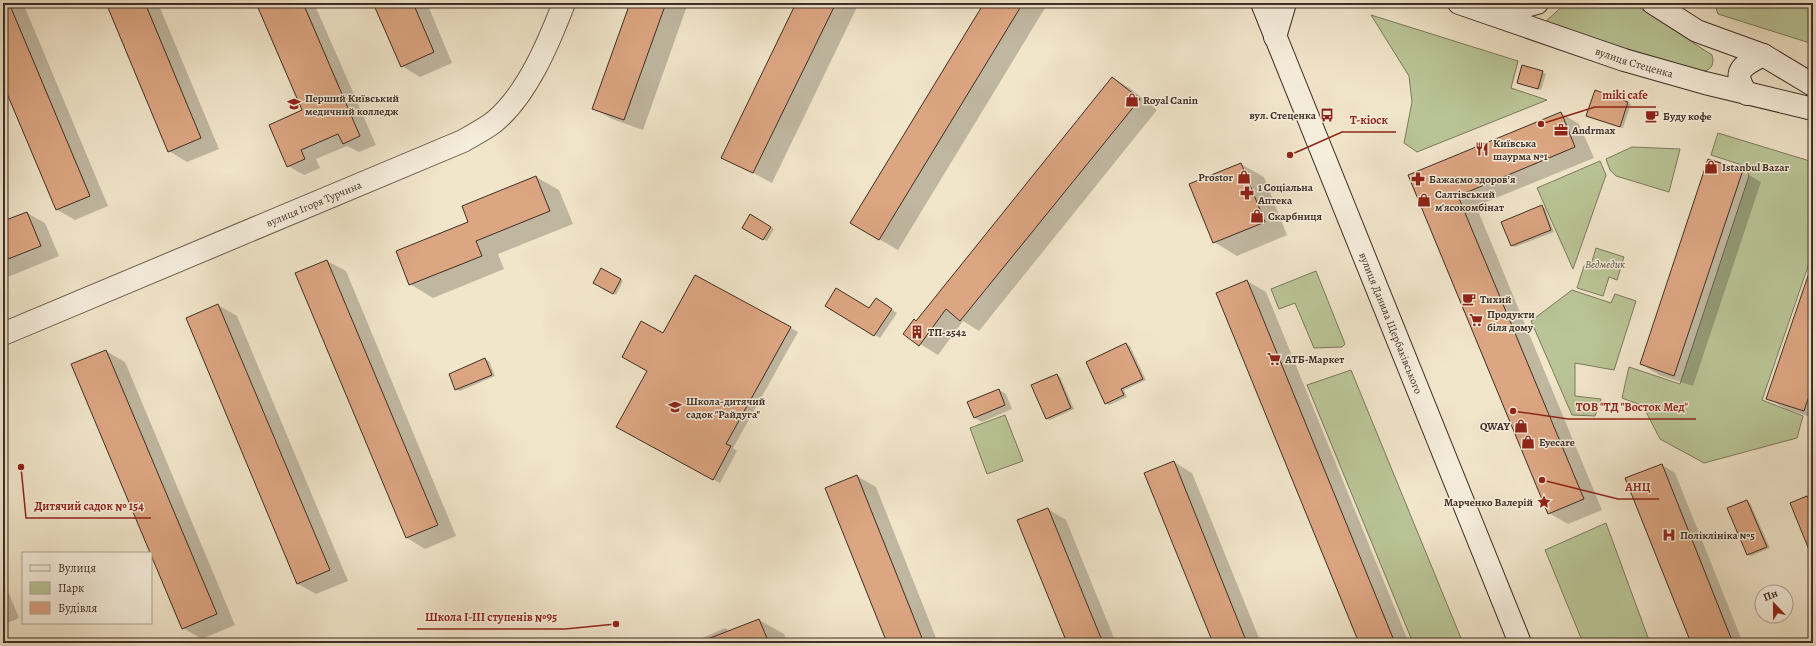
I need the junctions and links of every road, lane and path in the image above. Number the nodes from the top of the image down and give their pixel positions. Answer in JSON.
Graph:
{"nodes":[{"id":1,"x":564,"y":3,"type":"edge"},
{"id":2,"x":1262,"y":3,"type":"edge"},
{"id":3,"x":1285,"y":3,"type":"edge"},
{"id":4,"x":1537,"y":3,"type":"edge"},
{"id":5,"x":1653,"y":3,"type":"edge"},
{"id":6,"x":1467,"y":6,"type":"edge"},
{"id":7,"x":1275,"y":37,"type":"junction"},
{"id":8,"x":1763,"y":55,"type":"junction"},
{"id":9,"x":1813,"y":85,"type":"edge"},
{"id":10,"x":1747,"y":94,"type":"junction"},
{"id":11,"x":1813,"y":110,"type":"edge"},
{"id":12,"x":3,"y":334,"type":"edge"},
{"id":13,"x":1520,"y":643,"type":"edge"}],
"edges":[{"from":1,"to":12,"type":"main road","name":"вулиця Ігоря Турчина"},
{"from":2,"to":7,"type":"main road","name":"вулиця Данила Щербаківського"},
{"from":3,"to":7,"type":"main road"},
{"from":4,"to":6,"type":"main road"},
{"from":5,"to":8,"type":"main road"},
{"from":6,"to":10,"type":"main road","name":"вулиця Стеценка"},
{"from":7,"to":13,"type":"main road","name":"вулиця Данила Щербаківського"},
{"from":8,"to":9,"type":"main road"},
{"from":8,"to":10,"type":"main road"},
{"from":10,"to":11,"type":"main road","name":"вулиця Стеценка"}]}
